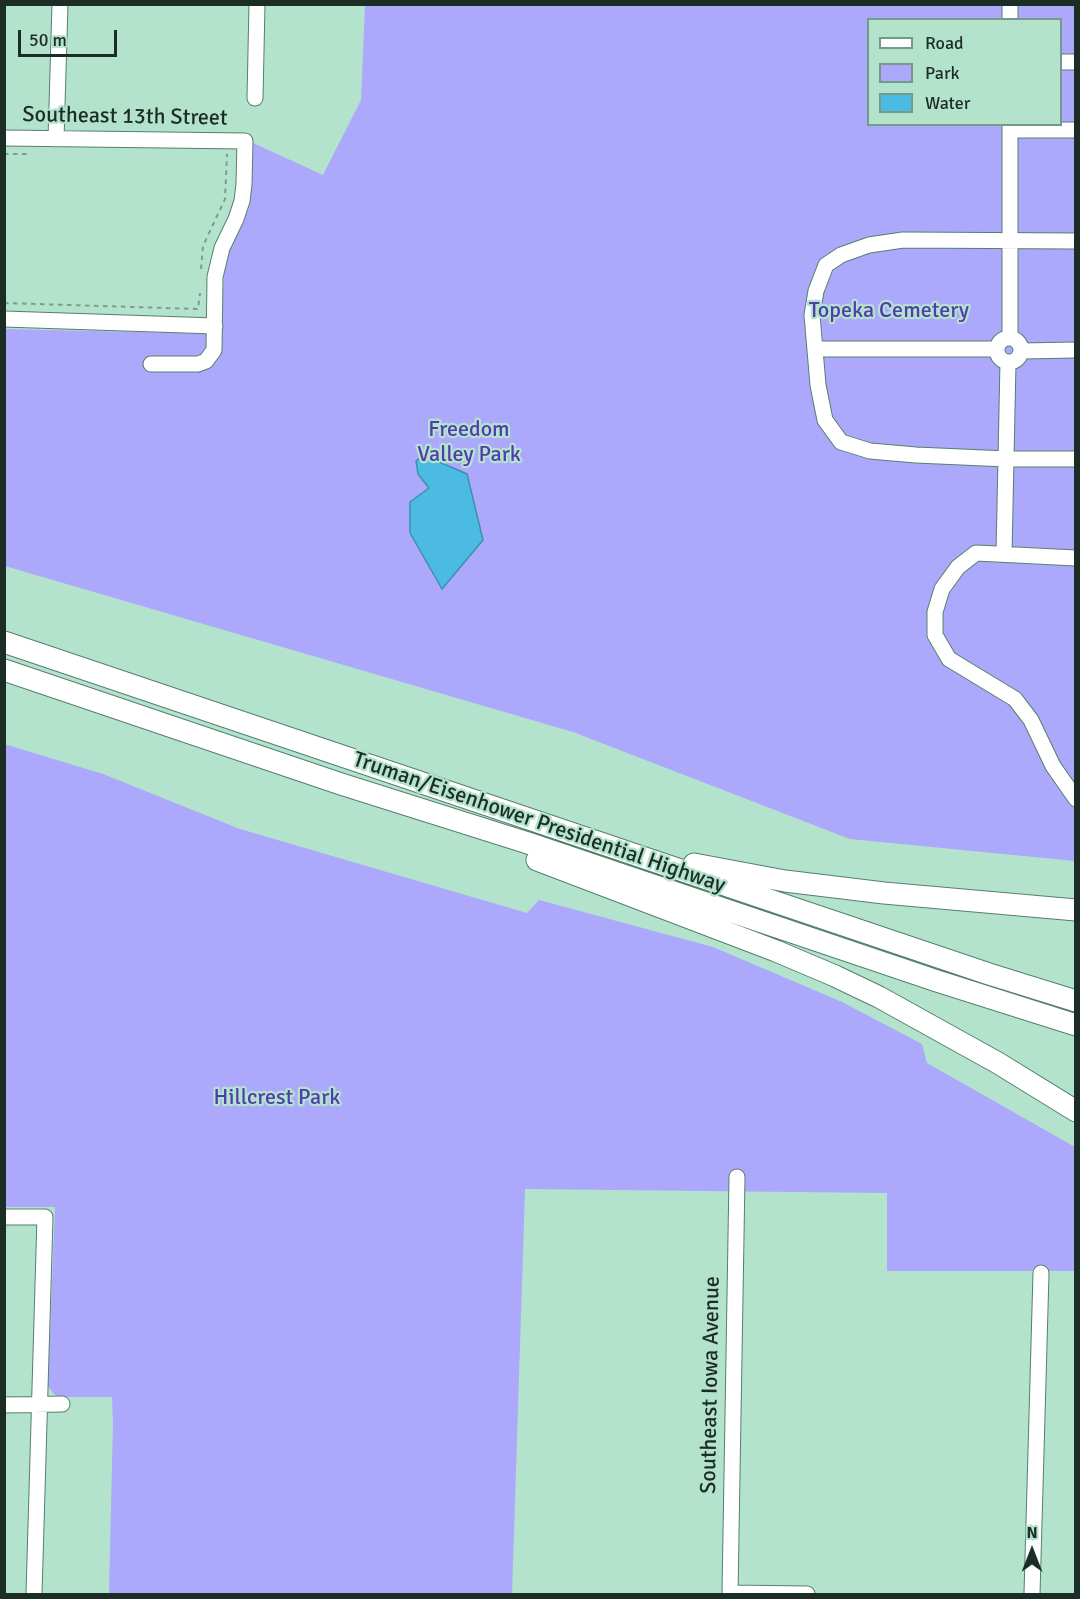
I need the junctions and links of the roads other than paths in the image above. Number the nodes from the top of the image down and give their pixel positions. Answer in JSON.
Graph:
{"nodes":[{"id":1,"x":60,"y":4,"type":"edge"},
{"id":2,"x":257,"y":4,"type":"edge"},
{"id":3,"x":255,"y":98,"type":"dead end"},
{"id":4,"x":1010,"y":127,"type":"edge"},
{"id":5,"x":1076,"y":130,"type":"edge"},
{"id":6,"x":4,"y":138,"type":"edge"},
{"id":7,"x":56,"y":139,"type":"junction"},
{"id":8,"x":1010,"y":241,"type":"junction"},
{"id":9,"x":1076,"y":241,"type":"edge"},
{"id":10,"x":4,"y":319,"type":"edge"},
{"id":11,"x":215,"y":326,"type":"junction"},
{"id":12,"x":1010,"y":338,"type":"junction"},
{"id":13,"x":815,"y":349,"type":"junction"},
{"id":14,"x":997,"y":349,"type":"junction"},
{"id":15,"x":1076,"y":350,"type":"edge"},
{"id":16,"x":1021,"y":351,"type":"junction"},
{"id":17,"x":1008,"y":362,"type":"junction"},
{"id":18,"x":151,"y":364,"type":"dead end"},
{"id":19,"x":1007,"y":459,"type":"junction"},
{"id":20,"x":1076,"y":459,"type":"edge"},
{"id":21,"x":1004,"y":554,"type":"junction"},
{"id":22,"x":1076,"y":558,"type":"edge"},
{"id":23,"x":4,"y":642,"type":"edge"},
{"id":24,"x":4,"y":670,"type":"edge"},
{"id":25,"x":341,"y":784,"type":"junction"},
{"id":26,"x":1076,"y":799,"type":"edge"},
{"id":27,"x":661,"y":864,"type":"junction"},
{"id":28,"x":1076,"y":910,"type":"edge"},
{"id":29,"x":1076,"y":1001,"type":"edge"},
{"id":30,"x":1076,"y":1025,"type":"edge"},
{"id":31,"x":1076,"y":1111,"type":"edge"},
{"id":32,"x":737,"y":1177,"type":"dead end"},
{"id":33,"x":4,"y":1217,"type":"edge"},
{"id":34,"x":1041,"y":1273,"type":"dead end"},
{"id":35,"x":62,"y":1404,"type":"dead end"},
{"id":36,"x":4,"y":1405,"type":"edge"},
{"id":37,"x":39,"y":1405,"type":"junction"},
{"id":38,"x":34,"y":1594,"type":"edge"},
{"id":39,"x":730,"y":1594,"type":"edge"},
{"id":40,"x":807,"y":1594,"type":"edge"},
{"id":41,"x":1032,"y":1594,"type":"edge"}],
"edges":[{"from":1,"to":7,"type":"street"},
{"from":2,"to":3,"type":"street"},
{"from":4,"to":5,"type":"street"},
{"from":4,"to":8,"type":"street"},
{"from":6,"to":7,"type":"street","name":"Southeast 13th Street"},
{"from":7,"to":11,"type":"street","name":"Southeast 13th Street"},
{"from":8,"to":9,"type":"street"},
{"from":8,"to":12,"type":"street"},
{"from":8,"to":13,"type":"street"},
{"from":10,"to":11,"type":"street"},
{"from":11,"to":18,"type":"street"},
{"from":12,"to":14,"type":"street"},
{"from":12,"to":16,"type":"street"},
{"from":13,"to":14,"type":"street"},
{"from":13,"to":19,"type":"street"},
{"from":14,"to":17,"type":"street"},
{"from":15,"to":16,"type":"street"},
{"from":16,"to":17,"type":"street"},
{"from":17,"to":19,"type":"street"},
{"from":19,"to":20,"type":"street"},
{"from":19,"to":21,"type":"street"},
{"from":21,"to":22,"type":"street"},
{"from":21,"to":26,"type":"street"},
{"from":23,"to":27,"type":"highway","name":"Truman/Eisenhower Presidential Highway"},
{"from":24,"to":25,"type":"highway","name":"Truman/Eisenhower Presidential Highway"},
{"from":25,"to":30,"type":"highway","name":"Truman/Eisenhower Presidential Highway"},
{"from":25,"to":31,"type":"highway"},
{"from":27,"to":28,"type":"highway"},
{"from":27,"to":29,"type":"highway","name":"Truman/Eisenhower Presidential Highway"},
{"from":32,"to":39,"type":"street","name":"Southeast Iowa Avenue"},
{"from":33,"to":37,"type":"street"},
{"from":34,"to":41,"type":"street"},
{"from":35,"to":37,"type":"street"},
{"from":36,"to":37,"type":"street"},
{"from":37,"to":38,"type":"street"},
{"from":39,"to":40,"type":"street"}]}
